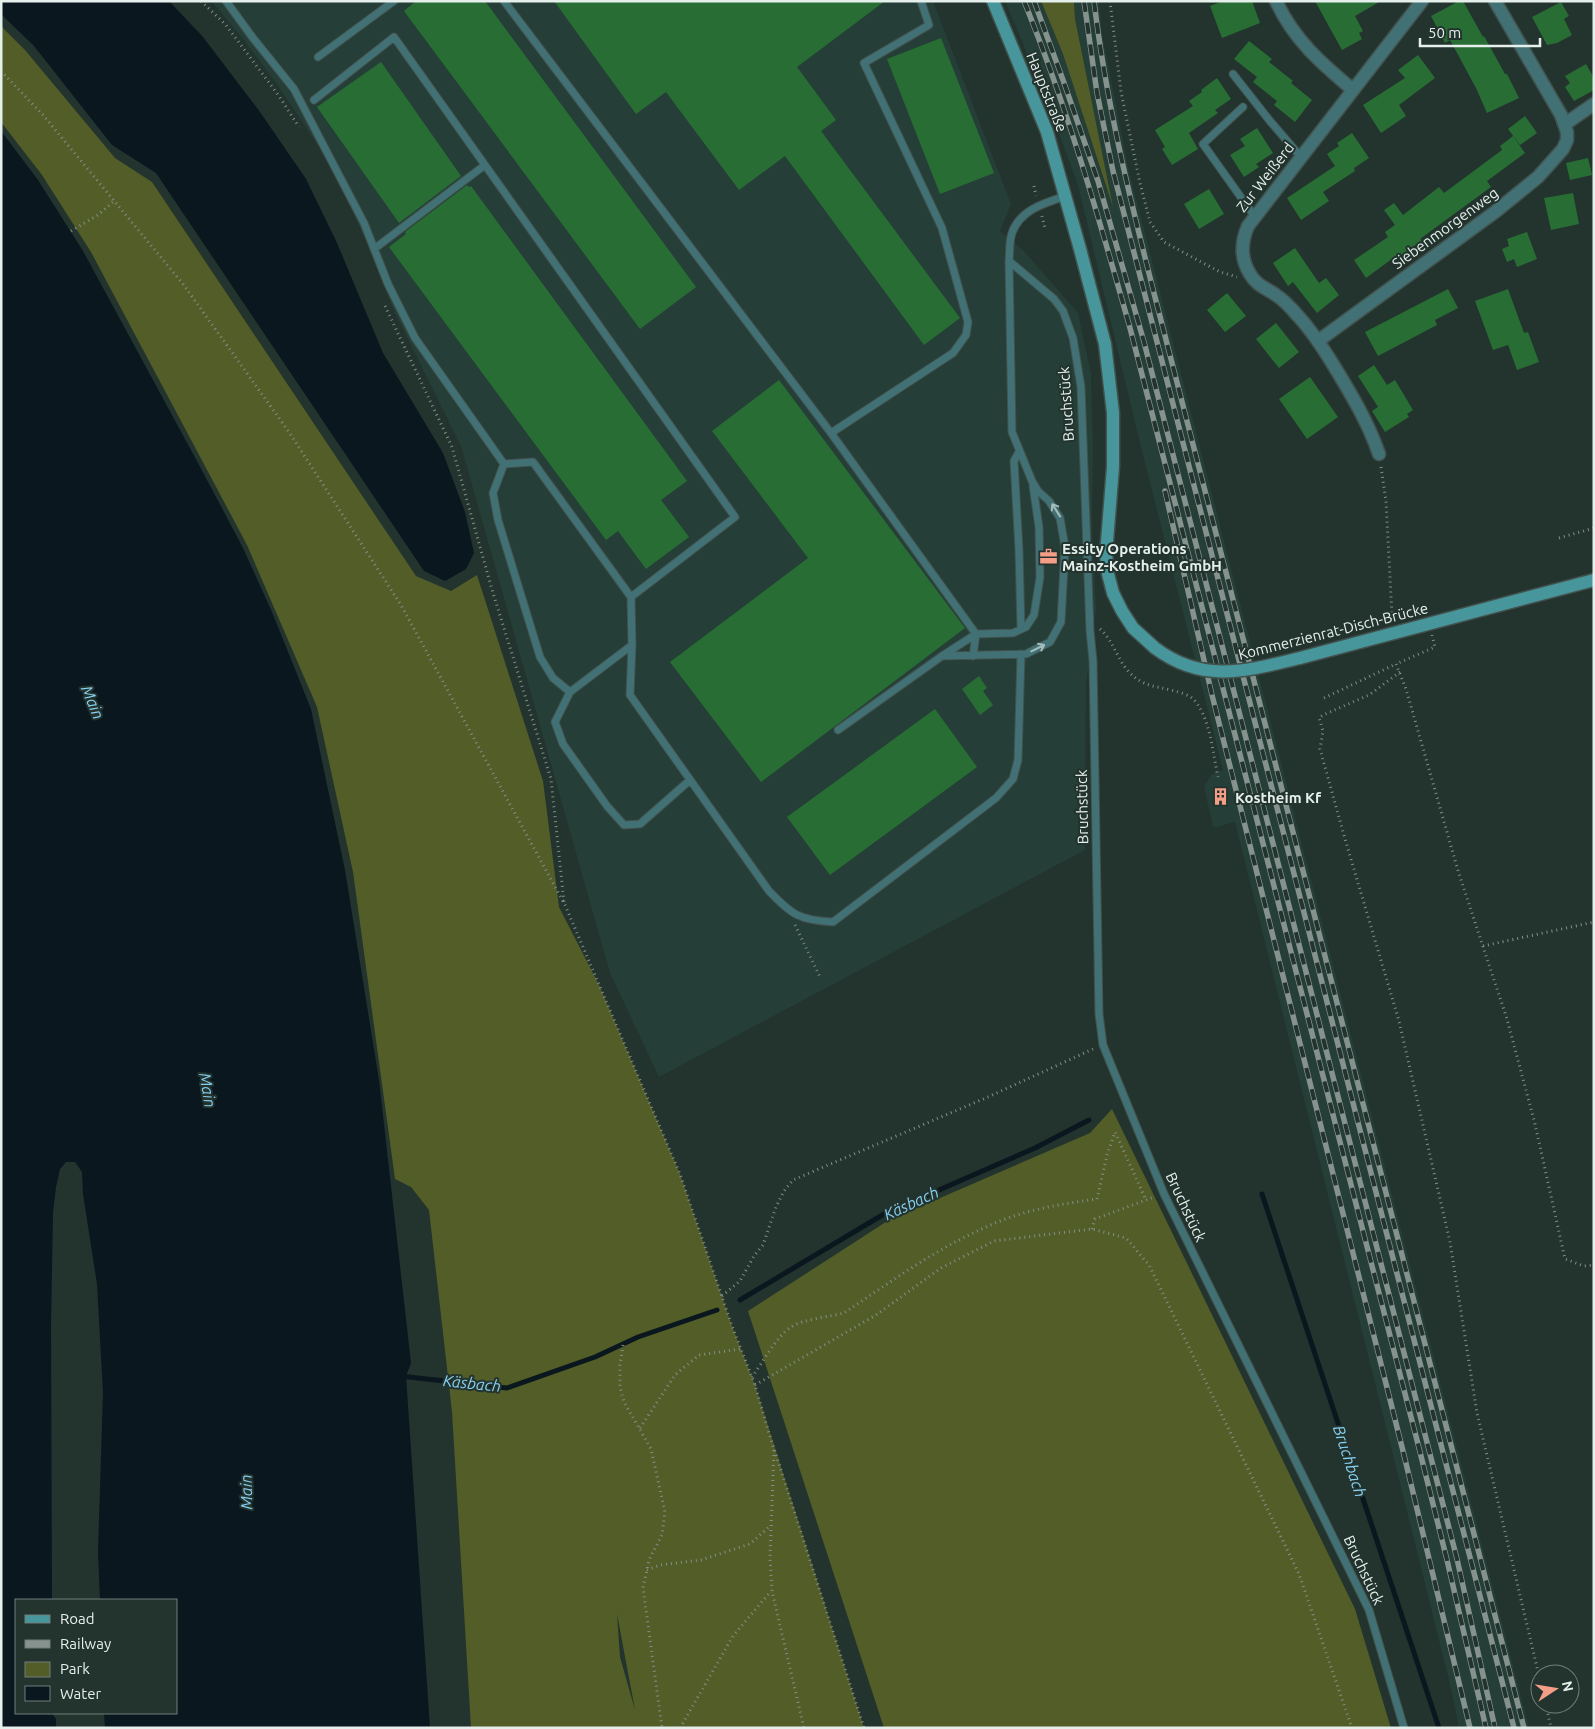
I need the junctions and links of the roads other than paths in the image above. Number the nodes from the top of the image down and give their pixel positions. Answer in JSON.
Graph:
{"nodes":[{"id":1,"x":226,"y":1,"type":"edge"},
{"id":2,"x":394,"y":1,"type":"edge"},
{"id":3,"x":504,"y":1,"type":"edge"},
{"id":4,"x":921,"y":1,"type":"edge"},
{"id":5,"x":993,"y":1,"type":"edge"},
{"id":6,"x":1276,"y":1,"type":"edge"},
{"id":7,"x":1422,"y":1,"type":"edge"},
{"id":8,"x":1495,"y":1,"type":"edge"},
{"id":9,"x":318,"y":57,"type":"dead end"},
{"id":10,"x":1233,"y":74,"type":"dead end"},
{"id":11,"x":1353,"y":90,"type":"junction"},
{"id":12,"x":314,"y":100,"type":"dead end"},
{"id":13,"x":1594,"y":104,"type":"edge"},
{"id":14,"x":1243,"y":107,"type":"dead end"},
{"id":15,"x":1565,"y":124,"type":"junction"},
{"id":16,"x":1301,"y":157,"type":"junction"},
{"id":17,"x":485,"y":165,"type":"junction"},
{"id":18,"x":1066,"y":196,"type":"junction"},
{"id":19,"x":1254,"y":217,"type":"junction"},
{"id":20,"x":374,"y":249,"type":"junction"},
{"id":21,"x":1010,"y":261,"type":"junction"},
{"id":22,"x":1318,"y":341,"type":"junction"},
{"id":23,"x":831,"y":433,"type":"junction"},
{"id":24,"x":1019,"y":452,"type":"junction"},
{"id":25,"x":1379,"y":454,"type":"road end"},
{"id":26,"x":504,"y":464,"type":"junction"},
{"id":27,"x":1032,"y":481,"type":"junction"},
{"id":28,"x":1594,"y":581,"type":"edge"},
{"id":29,"x":631,"y":597,"type":"junction"},
{"id":30,"x":1021,"y":629,"type":"junction"},
{"id":31,"x":976,"y":634,"type":"junction"},
{"id":32,"x":632,"y":645,"type":"junction"},
{"id":33,"x":1021,"y":654,"type":"junction"},
{"id":34,"x":942,"y":656,"type":"junction"},
{"id":35,"x":973,"y":656,"type":"junction"},
{"id":36,"x":570,"y":692,"type":"junction"},
{"id":37,"x":838,"y":730,"type":"dead end"},
{"id":38,"x":690,"y":780,"type":"junction"},
{"id":39,"x":1404,"y":1728,"type":"edge"}],
"edges":[{"from":1,"to":20,"type":"lane"},
{"from":2,"to":9,"type":"lane"},
{"from":3,"to":23,"type":"lane"},
{"from":4,"to":23,"type":"lane"},
{"from":5,"to":18,"type":"street","name":"Hauptstraße"},
{"from":6,"to":11,"type":"street"},
{"from":7,"to":11,"type":"street","name":"Zur Weißerd"},
{"from":8,"to":15,"type":"street"},
{"from":10,"to":16,"type":"lane"},
{"from":11,"to":16,"type":"street","name":"Zur Weißerd"},
{"from":12,"to":17,"type":"lane"},
{"from":13,"to":15,"type":"street"},
{"from":14,"to":19,"type":"lane"},
{"from":15,"to":22,"type":"street","name":"Siebenmorgenweg"},
{"from":16,"to":19,"type":"street","name":"Zur Weißerd"},
{"from":17,"to":20,"type":"lane"},
{"from":17,"to":29,"type":"lane"},
{"from":18,"to":21,"type":"lane"},
{"from":18,"to":28,"type":"street","name":"Kommerzienrat-Disch-Brücke","bridge":true},
{"from":19,"to":22,"type":"street","name":"Zur Weißerd"},
{"from":20,"to":26,"type":"lane"},
{"from":21,"to":24,"type":"lane"},
{"from":21,"to":39,"type":"lane","name":"Bruchstück"},
{"from":22,"to":25,"type":"street"},
{"from":23,"to":31,"type":"lane"},
{"from":24,"to":27,"type":"lane"},
{"from":24,"to":30,"type":"lane"},
{"from":26,"to":29,"type":"lane"},
{"from":26,"to":36,"type":"lane"},
{"from":27,"to":30,"type":"lane"},
{"from":33,"to":27,"type":"lane","one_way":true},
{"from":29,"to":32,"type":"lane"},
{"from":30,"to":31,"type":"lane"},
{"from":31,"to":34,"type":"lane"},
{"from":31,"to":35,"type":"lane"},
{"from":32,"to":36,"type":"lane"},
{"from":32,"to":38,"type":"lane"},
{"from":33,"to":35,"type":"lane"},
{"from":33,"to":38,"type":"lane"},
{"from":34,"to":35,"type":"lane"},
{"from":34,"to":37,"type":"lane"},
{"from":36,"to":38,"type":"lane"}]}
